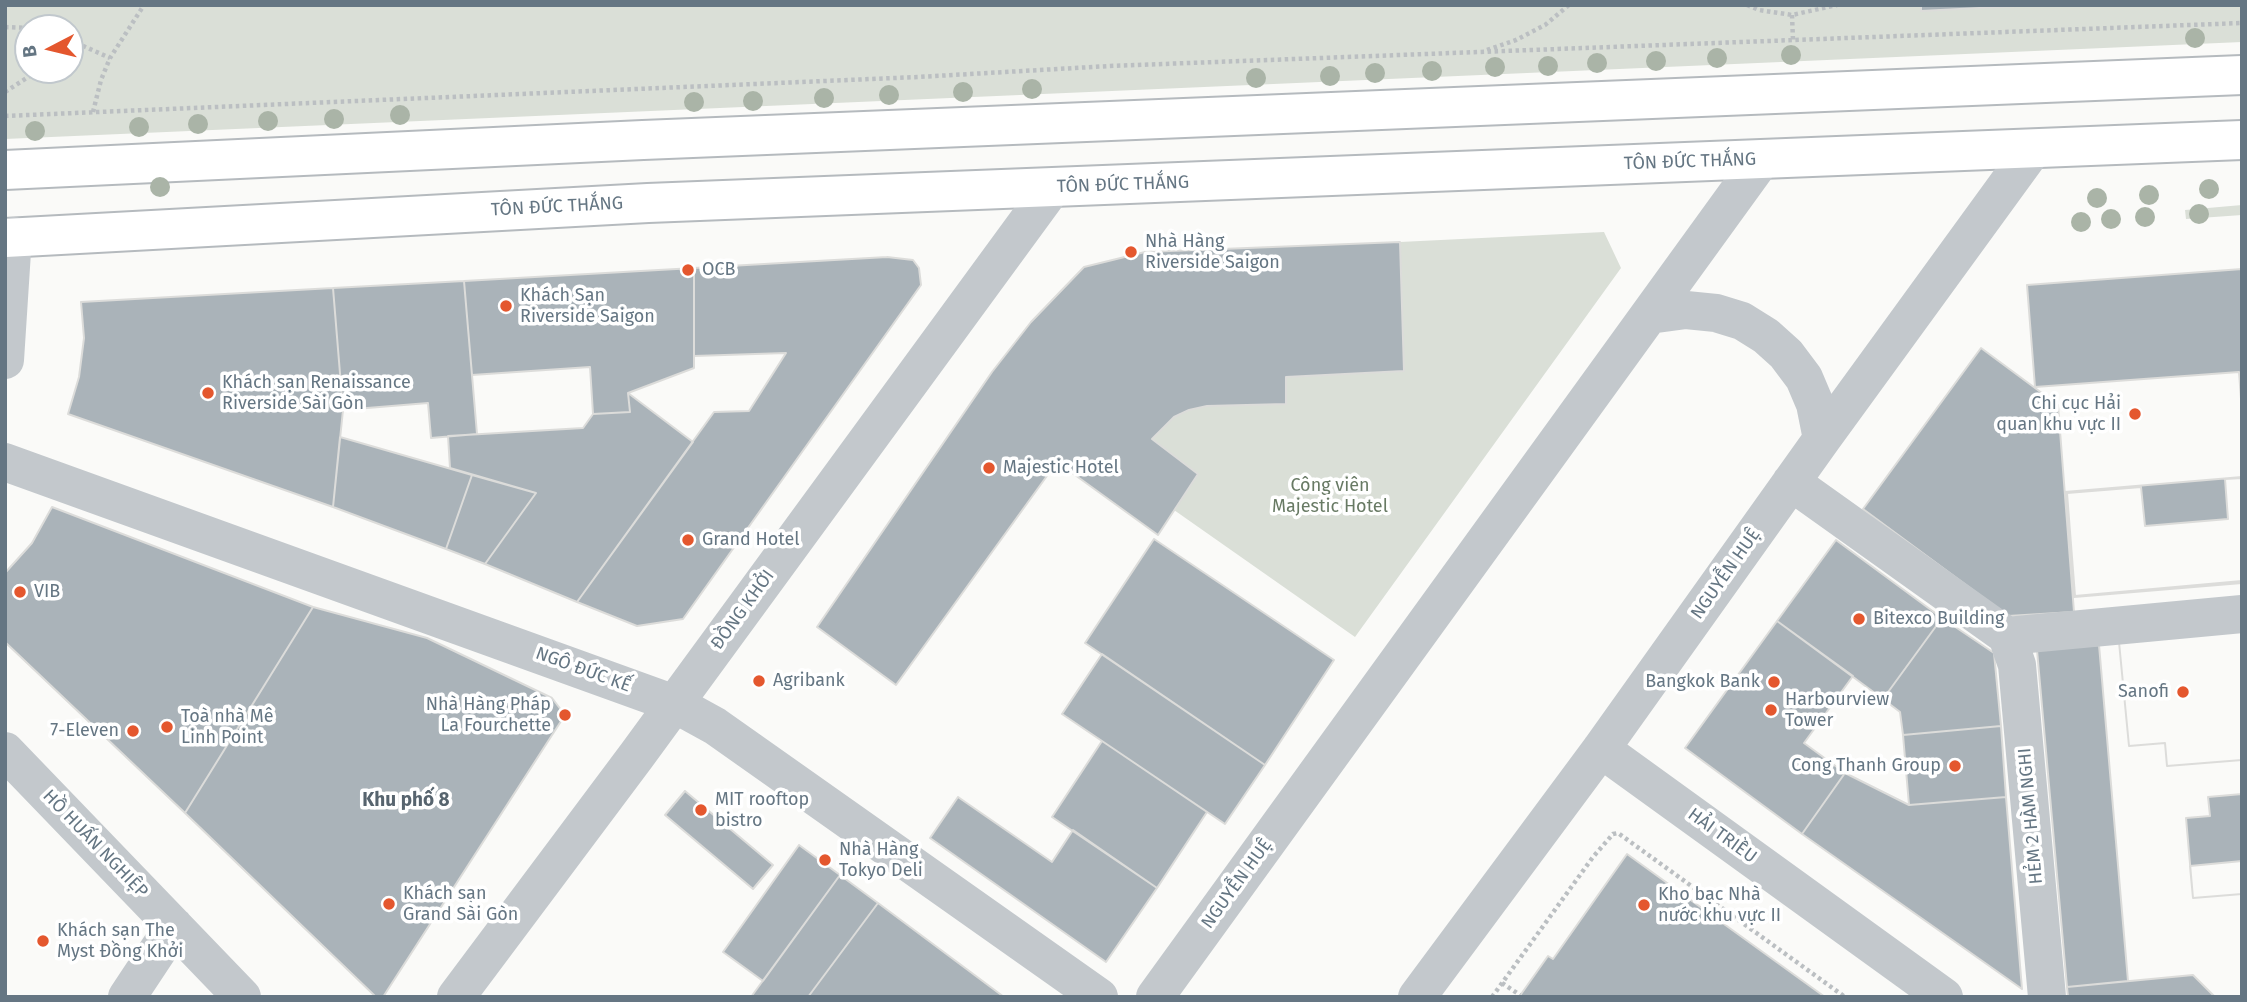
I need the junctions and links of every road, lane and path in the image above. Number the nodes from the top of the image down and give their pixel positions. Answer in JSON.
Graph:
{"nodes":[{"id":1,"x":144,"y":5,"type":"edge"},
{"id":2,"x":1569,"y":5,"type":"edge"},
{"id":3,"x":1747,"y":5,"type":"edge"},
{"id":4,"x":1837,"y":5,"type":"edge"},
{"id":5,"x":1792,"y":15,"type":"junction"},
{"id":6,"x":2242,"y":23,"type":"edge"},
{"id":7,"x":1793,"y":40,"type":"junction"},
{"id":8,"x":84,"y":46,"type":"edge"},
{"id":9,"x":1481,"y":52,"type":"junction"},
{"id":10,"x":110,"y":58,"type":"junction"},
{"id":11,"x":2242,"y":75,"type":"edge"},
{"id":12,"x":93,"y":112,"type":"junction"},
{"id":13,"x":5,"y":116,"type":"edge"},
{"id":14,"x":2242,"y":140,"type":"edge"},
{"id":15,"x":2033,"y":149,"type":"junction"},
{"id":16,"x":1762,"y":159,"type":"junction"},
{"id":17,"x":5,"y":170,"type":"edge"},
{"id":18,"x":1052,"y":188,"type":"junction"},
{"id":19,"x":9,"y":237,"type":"edge"},
{"id":20,"x":1649,"y":315,"type":"junction"},
{"id":21,"x":5,"y":360,"type":"edge"},
{"id":22,"x":1822,"y":439,"type":"junction"},
{"id":23,"x":5,"y":462,"type":"edge"},
{"id":24,"x":1791,"y":482,"type":"junction"},
{"id":25,"x":2242,"y":614,"type":"edge"},
{"id":26,"x":2007,"y":636,"type":"junction"},
{"id":27,"x":675,"y":704,"type":"junction"},
{"id":28,"x":1601,"y":749,"type":"junction"},
{"id":29,"x":5,"y":751,"type":"edge"},
{"id":30,"x":174,"y":926,"type":"junction"},
{"id":31,"x":1502,"y":983,"type":"junction"},
{"id":32,"x":466,"y":991,"type":"edge"},
{"id":33,"x":1520,"y":995,"type":"dead end"},
{"id":34,"x":127,"y":997,"type":"edge"},
{"id":35,"x":242,"y":997,"type":"edge"},
{"id":36,"x":1099,"y":997,"type":"edge"},
{"id":37,"x":1155,"y":997,"type":"edge"},
{"id":38,"x":1417,"y":997,"type":"edge"},
{"id":39,"x":1492,"y":997,"type":"edge"},
{"id":40,"x":1846,"y":997,"type":"edge"},
{"id":41,"x":1944,"y":997,"type":"edge"},
{"id":42,"x":2047,"y":997,"type":"edge"}],
"edges":[{"from":1,"to":10,"type":"path"},
{"from":2,"to":9,"type":"path"},
{"from":3,"to":5,"type":"path"},
{"from":4,"to":5,"type":"path"},
{"from":5,"to":7,"type":"path"},
{"from":6,"to":7,"type":"path"},
{"from":7,"to":9,"type":"path"},
{"from":8,"to":10,"type":"path"},
{"from":9,"to":12,"type":"path"},
{"from":10,"to":12,"type":"path"},
{"from":11,"to":17,"type":"main road"},
{"from":12,"to":13,"type":"path"},
{"from":14,"to":15,"type":"main road","name":"TÔN ÐỨC THẮNG"},
{"from":15,"to":16,"type":"main road","name":"TÔN ÐỨC THẮNG"},
{"from":15,"to":22,"type":"street","name":"NGUYỄN HUỆ"},
{"from":16,"to":18,"type":"main road","name":"TÔN ÐỨC THẮNG"},
{"from":16,"to":20,"type":"street","name":"NGUYỄN HUỆ"},
{"from":18,"to":19,"type":"main road","name":"TÔN ÐỨC THẮNG"},
{"from":18,"to":27,"type":"street","name":"ÐỒNG KHỞI"},
{"from":19,"to":21,"type":"street"},
{"from":20,"to":22,"type":"street"},
{"from":20,"to":37,"type":"street","name":"NGUYỄN HUỆ"},
{"from":22,"to":24,"type":"street","name":"NGUYỄN HUỆ"},
{"from":23,"to":27,"type":"street","name":"NGÔ ÐỨC KẾ"},
{"from":24,"to":26,"type":"street"},
{"from":24,"to":28,"type":"street","name":"NGUYỄN HUỆ"},
{"from":25,"to":26,"type":"street"},
{"from":26,"to":42,"type":"street","name":"HẺM 2 HÀM NGHI"},
{"from":27,"to":32,"type":"street","name":"ÐỒNG KHỞI"},
{"from":27,"to":36,"type":"street","name":"NGÔ ÐỨC KẾ"},
{"from":28,"to":38,"type":"street","name":"NGUYỄN HUỆ"},
{"from":28,"to":41,"type":"street","name":"HẢI TRIỀU"},
{"from":29,"to":30,"type":"street","name":"HỒ HUẤN NGHIỆP"},
{"from":30,"to":34,"type":"street"},
{"from":30,"to":35,"type":"street","name":"HỒ HUẤN NGHIỆP"},
{"from":31,"to":33,"type":"path"},
{"from":31,"to":39,"type":"path"},
{"from":31,"to":40,"type":"path"}]}
